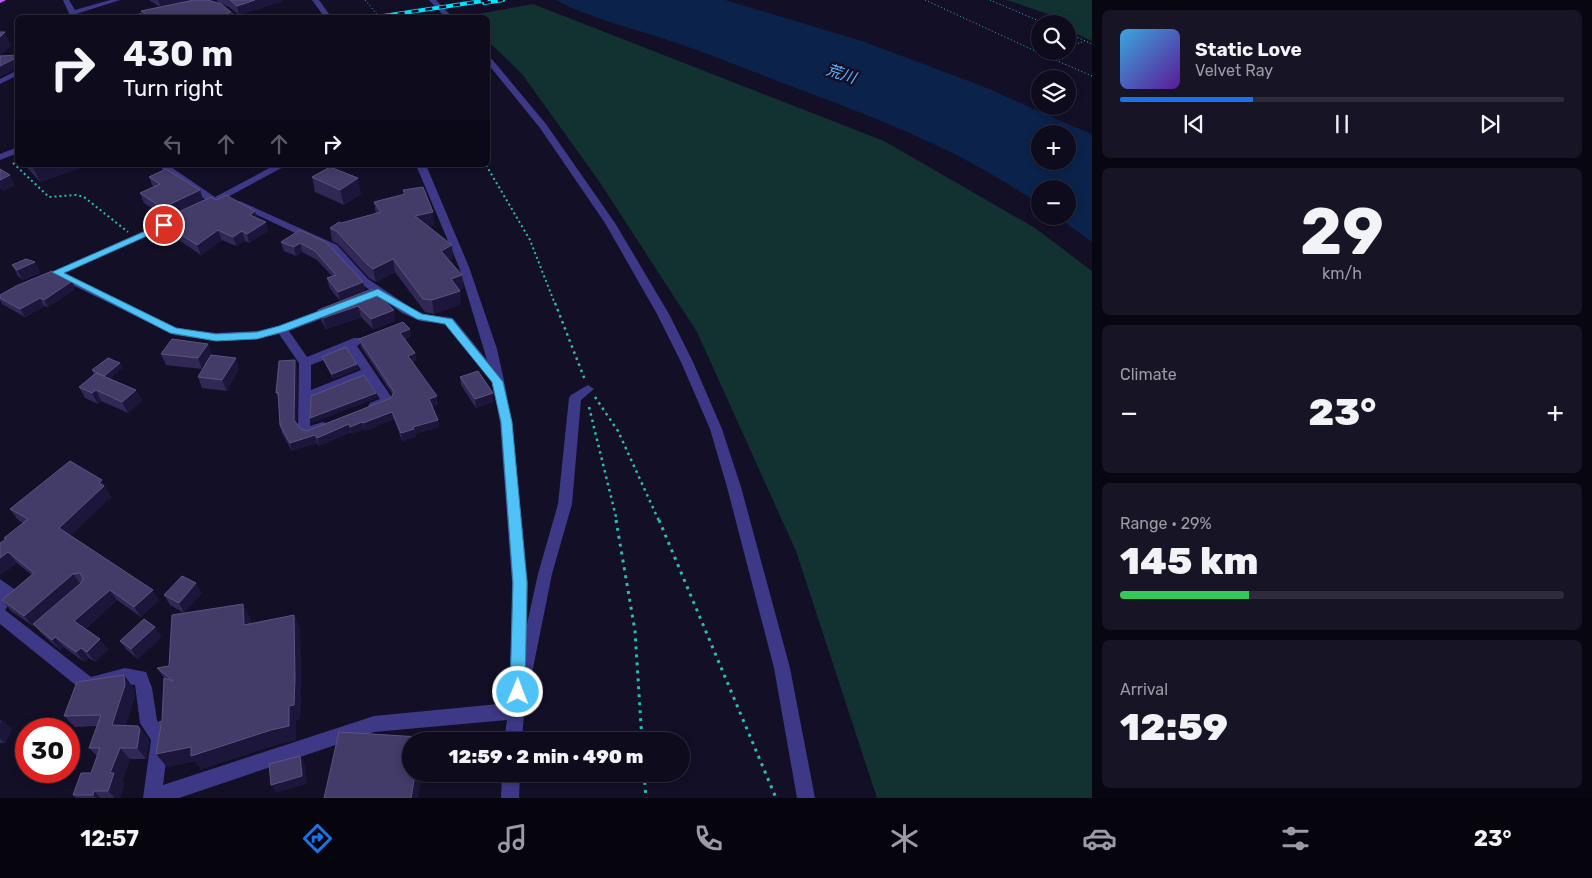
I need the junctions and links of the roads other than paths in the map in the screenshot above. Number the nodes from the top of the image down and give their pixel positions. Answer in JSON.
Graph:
{"nodes":[{"id":1,"x":66,"y":0,"type":"edge"},
{"id":2,"x":117,"y":0,"type":"edge"},
{"id":3,"x":314,"y":0,"type":"edge"},
{"id":4,"x":432,"y":0,"type":"edge"},
{"id":5,"x":213,"y":4,"type":"edge"},
{"id":6,"x":170,"y":8,"type":"edge"},
{"id":7,"x":74,"y":15,"type":"edge"},
{"id":8,"x":139,"y":15,"type":"edge"},
{"id":9,"x":233,"y":15,"type":"edge"},
{"id":10,"x":326,"y":15,"type":"edge"},
{"id":11,"x":447,"y":15,"type":"edge"},
{"id":12,"x":490,"y":62,"type":"edge"},
{"id":13,"x":15,"y":74,"type":"edge"},
{"id":14,"x":0,"y":82,"type":"edge"},
{"id":15,"x":15,"y":151,"type":"edge"},
{"id":16,"x":2,"y":156,"type":"edge"},
{"id":17,"x":165,"y":167,"type":"edge"},
{"id":18,"x":278,"y":167,"type":"edge"},
{"id":19,"x":422,"y":167,"type":"edge"},
{"id":20,"x":215,"y":201,"type":"junction"},
{"id":21,"x":189,"y":213,"type":"edge"},
{"id":22,"x":56,"y":272,"type":"junction"},
{"id":23,"x":40,"y":279,"type":"edge"},
{"id":24,"x":378,"y":292,"type":"junction"},
{"id":25,"x":362,"y":298,"type":"edge"},
{"id":26,"x":347,"y":304,"type":"edge"},
{"id":27,"x":420,"y":317,"type":"junction"},
{"id":28,"x":402,"y":324,"type":"edge"},
{"id":29,"x":282,"y":329,"type":"junction"},
{"id":30,"x":366,"y":338,"type":"edge"},
{"id":31,"x":350,"y":344,"type":"junction"},
{"id":32,"x":304,"y":362,"type":"junction"},
{"id":33,"x":369,"y":372,"type":"junction"},
{"id":34,"x":498,"y":382,"type":"junction"},
{"id":35,"x":588,"y":388,"type":"road end"},
{"id":36,"x":304,"y":398,"type":"junction"},
{"id":37,"x":361,"y":412,"type":"edge"},
{"id":38,"x":335,"y":422,"type":"edge"},
{"id":39,"x":0,"y":586,"type":"edge"},
{"id":40,"x":0,"y":605,"type":"edge"},
{"id":41,"x":0,"y":616,"type":"edge"},
{"id":42,"x":517,"y":710,"type":"junction"},
{"id":43,"x":515,"y":732,"type":"edge"},
{"id":44,"x":511,"y":782,"type":"edge"},
{"id":45,"x":152,"y":798,"type":"edge"},
{"id":46,"x":510,"y":798,"type":"edge"},
{"id":47,"x":806,"y":798,"type":"edge"}],
"edges":[{"from":1,"to":7,"type":"street"},
{"from":2,"to":7,"type":"street"},
{"from":3,"to":10,"type":"street"},
{"from":4,"to":11,"type":"street"},
{"from":5,"to":9,"type":"street"},
{"from":6,"to":8,"type":"street"},
{"from":12,"to":47,"type":"street"},
{"from":13,"to":14,"type":"street"},
{"from":15,"to":16,"type":"street"},
{"from":17,"to":20,"type":"street"},
{"from":18,"to":20,"type":"street"},
{"from":19,"to":34,"type":"street"},
{"from":20,"to":24,"type":"street"},
{"from":21,"to":22,"type":"street"},
{"from":22,"to":23,"type":"street"},
{"from":22,"to":29,"type":"street"},
{"from":24,"to":25,"type":"street"},
{"from":24,"to":27,"type":"street"},
{"from":26,"to":29,"type":"street"},
{"from":27,"to":28,"type":"street"},
{"from":27,"to":34,"type":"street"},
{"from":29,"to":32,"type":"street"},
{"from":30,"to":31,"type":"street"},
{"from":31,"to":32,"type":"street"},
{"from":31,"to":33,"type":"street"},
{"from":32,"to":36,"type":"street"},
{"from":33,"to":36,"type":"street"},
{"from":33,"to":37,"type":"street"},
{"from":34,"to":42,"type":"street"},
{"from":35,"to":42,"type":"street"},
{"from":36,"to":38,"type":"street"},
{"from":39,"to":40,"type":"street"},
{"from":41,"to":45,"type":"street"},
{"from":42,"to":43,"type":"street"},
{"from":42,"to":45,"type":"street"},
{"from":44,"to":46,"type":"street"}]}
